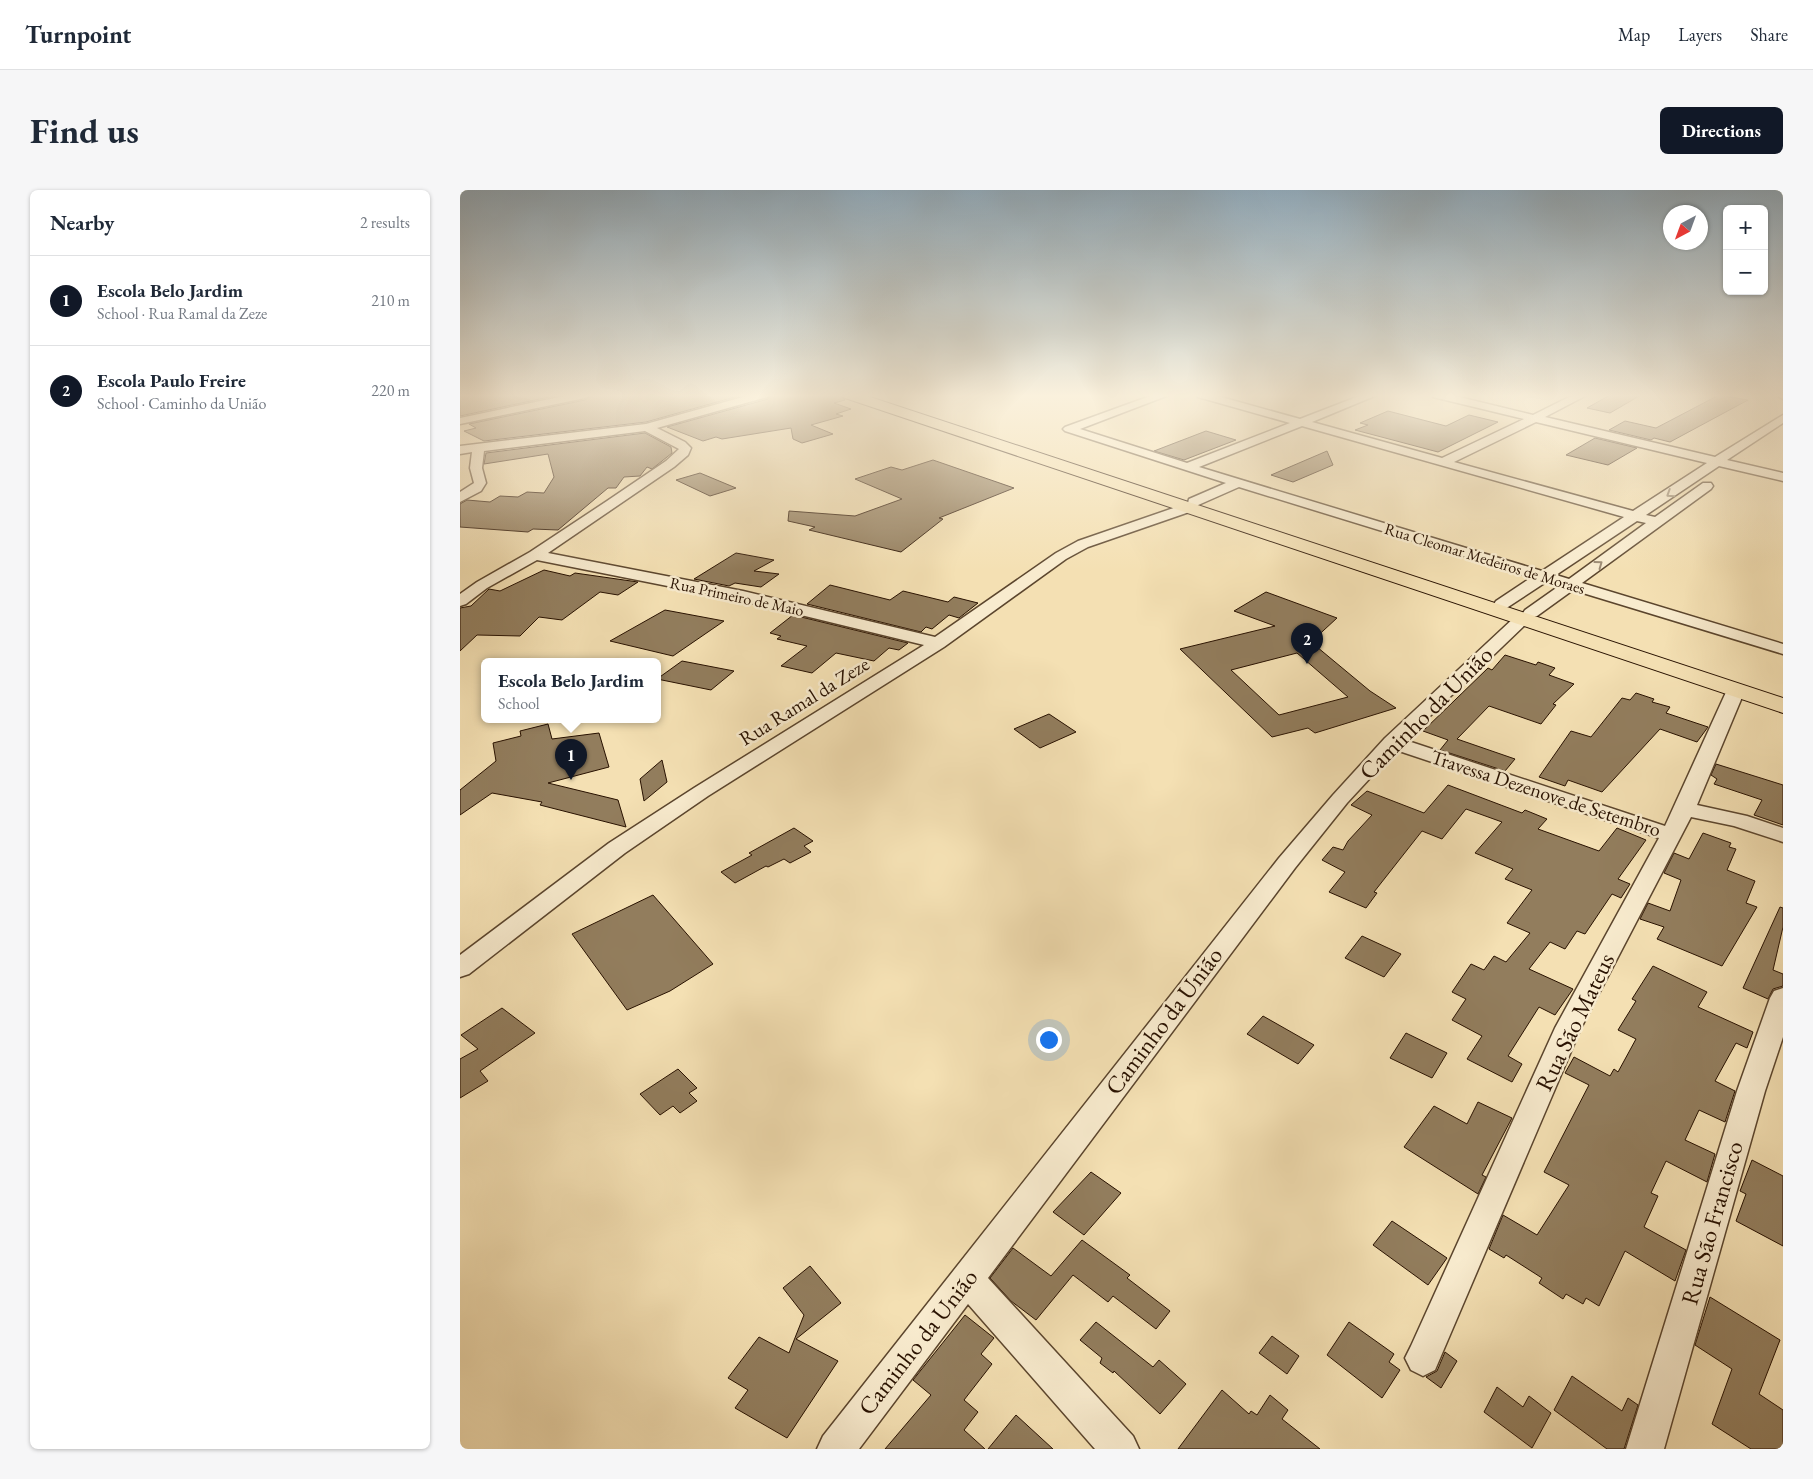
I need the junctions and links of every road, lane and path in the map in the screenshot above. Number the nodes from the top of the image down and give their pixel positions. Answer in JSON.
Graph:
{"nodes":[{"id":1,"x":478,"y":454,"type":"edge"},
{"id":2,"x":682,"y":454,"type":"edge"},
{"id":3,"x":1034,"y":454,"type":"edge"},
{"id":4,"x":1043,"y":454,"type":"edge"},
{"id":5,"x":1148,"y":454,"type":"edge"},
{"id":6,"x":1219,"y":454,"type":"edge"},
{"id":7,"x":1414,"y":454,"type":"edge"},
{"id":8,"x":1461,"y":454,"type":"edge"},
{"id":9,"x":1679,"y":454,"type":"edge"},
{"id":10,"x":1731,"y":454,"type":"edge"},
{"id":11,"x":1751,"y":454,"type":"edge"},
{"id":12,"x":1444,"y":462,"type":"junction"},
{"id":13,"x":1717,"y":463,"type":"junction"},
{"id":14,"x":1187,"y":466,"type":"junction"},
{"id":15,"x":1733,"y":466,"type":"junction"},
{"id":16,"x":1783,"y":477,"type":"edge"},
{"id":17,"x":1238,"y":483,"type":"junction"},
{"id":18,"x":460,"y":498,"type":"edge"},
{"id":19,"x":1192,"y":504,"type":"junction"},
{"id":20,"x":1636,"y":516,"type":"junction"},
{"id":21,"x":1657,"y":522,"type":"junction"},
{"id":22,"x":535,"y":555,"type":"junction"},
{"id":23,"x":1543,"y":576,"type":"junction"},
{"id":24,"x":1571,"y":584,"type":"junction"},
{"id":25,"x":460,"y":601,"type":"edge"},
{"id":26,"x":1502,"y":604,"type":"junction"},
{"id":27,"x":1527,"y":616,"type":"junction"},
{"id":28,"x":938,"y":643,"type":"junction"},
{"id":29,"x":1783,"y":648,"type":"edge"},
{"id":30,"x":1736,"y":690,"type":"junction"},
{"id":31,"x":1783,"y":697,"type":"edge"},
{"id":32,"x":1783,"y":706,"type":"edge"},
{"id":33,"x":1392,"y":742,"type":"junction"},
{"id":34,"x":1685,"y":809,"type":"junction"},
{"id":35,"x":1671,"y":835,"type":"junction"},
{"id":36,"x":1783,"y":835,"type":"edge"},
{"id":37,"x":460,"y":968,"type":"edge"},
{"id":38,"x":1783,"y":998,"type":"edge"},
{"id":39,"x":967,"y":1279,"type":"junction"},
{"id":40,"x":1423,"y":1358,"type":"dead end"},
{"id":41,"x":836,"y":1449,"type":"edge"},
{"id":42,"x":1120,"y":1449,"type":"edge"},
{"id":43,"x":1645,"y":1449,"type":"edge"}],
"edges":[{"from":1,"to":18,"type":"street"},
{"from":2,"to":22,"type":"street"},
{"from":3,"to":19,"type":"highway"},
{"from":4,"to":19,"type":"highway"},
{"from":5,"to":14,"type":"street","name":"Rua Cleomar Medeiros de Moraes"},
{"from":6,"to":14,"type":"street"},
{"from":7,"to":12,"type":"street"},
{"from":8,"to":12,"type":"street"},
{"from":9,"to":13,"type":"street"},
{"from":10,"to":13,"type":"street"},
{"from":11,"to":15,"type":"street","name":"Caminho da União"},
{"from":12,"to":20,"type":"street"},
{"from":13,"to":15,"type":"street"},
{"from":13,"to":20,"type":"street","one_way":true},
{"from":14,"to":17,"type":"street","name":"Rua Cleomar Medeiros de Moraes"},
{"from":15,"to":16,"type":"street"},
{"from":15,"to":21,"type":"street","name":"Caminho da União"},
{"from":17,"to":19,"type":"street","name":"Rua Ramal da Zeze"},
{"from":17,"to":23,"type":"street","name":"Rua Cleomar Medeiros de Moraes"},
{"from":19,"to":26,"type":"highway"},
{"from":19,"to":27,"type":"highway"},
{"from":19,"to":28,"type":"street","name":"Rua Ramal da Zeze"},
{"from":20,"to":21,"type":"street"},
{"from":20,"to":23,"type":"street"},
{"from":24,"to":21,"type":"street","name":"Caminho da União","one_way":true},
{"from":22,"to":25,"type":"street"},
{"from":22,"to":28,"type":"street","name":"Rua Primeiro de Maio"},
{"from":23,"to":24,"type":"street","name":"Rua Cleomar Medeiros de Moraes"},
{"from":23,"to":26,"type":"street"},
{"from":24,"to":27,"type":"street","name":"Caminho da União"},
{"from":24,"to":29,"type":"street","name":"Rua Cleomar Medeiros de Moraes"},
{"from":26,"to":27,"type":"highway"},
{"from":27,"to":30,"type":"highway"},
{"from":27,"to":31,"type":"highway"},
{"from":27,"to":33,"type":"street","name":"Caminho da União"},
{"from":28,"to":37,"type":"street","name":"Rua Ramal da Zeze"},
{"from":30,"to":32,"type":"highway"},
{"from":30,"to":34,"type":"street","name":"Rua São Mateus"},
{"from":33,"to":35,"type":"street","name":"Travessa Dezenove de Setembro"},
{"from":33,"to":39,"type":"street","name":"Caminho da União"},
{"from":34,"to":35,"type":"street","name":"Rua São Mateus"},
{"from":34,"to":36,"type":"street"},
{"from":35,"to":40,"type":"street","name":"Rua São Mateus"},
{"from":38,"to":43,"type":"street","name":"Rua São Francisco"},
{"from":39,"to":41,"type":"street","name":"Caminho da União"},
{"from":39,"to":42,"type":"street"}]}
